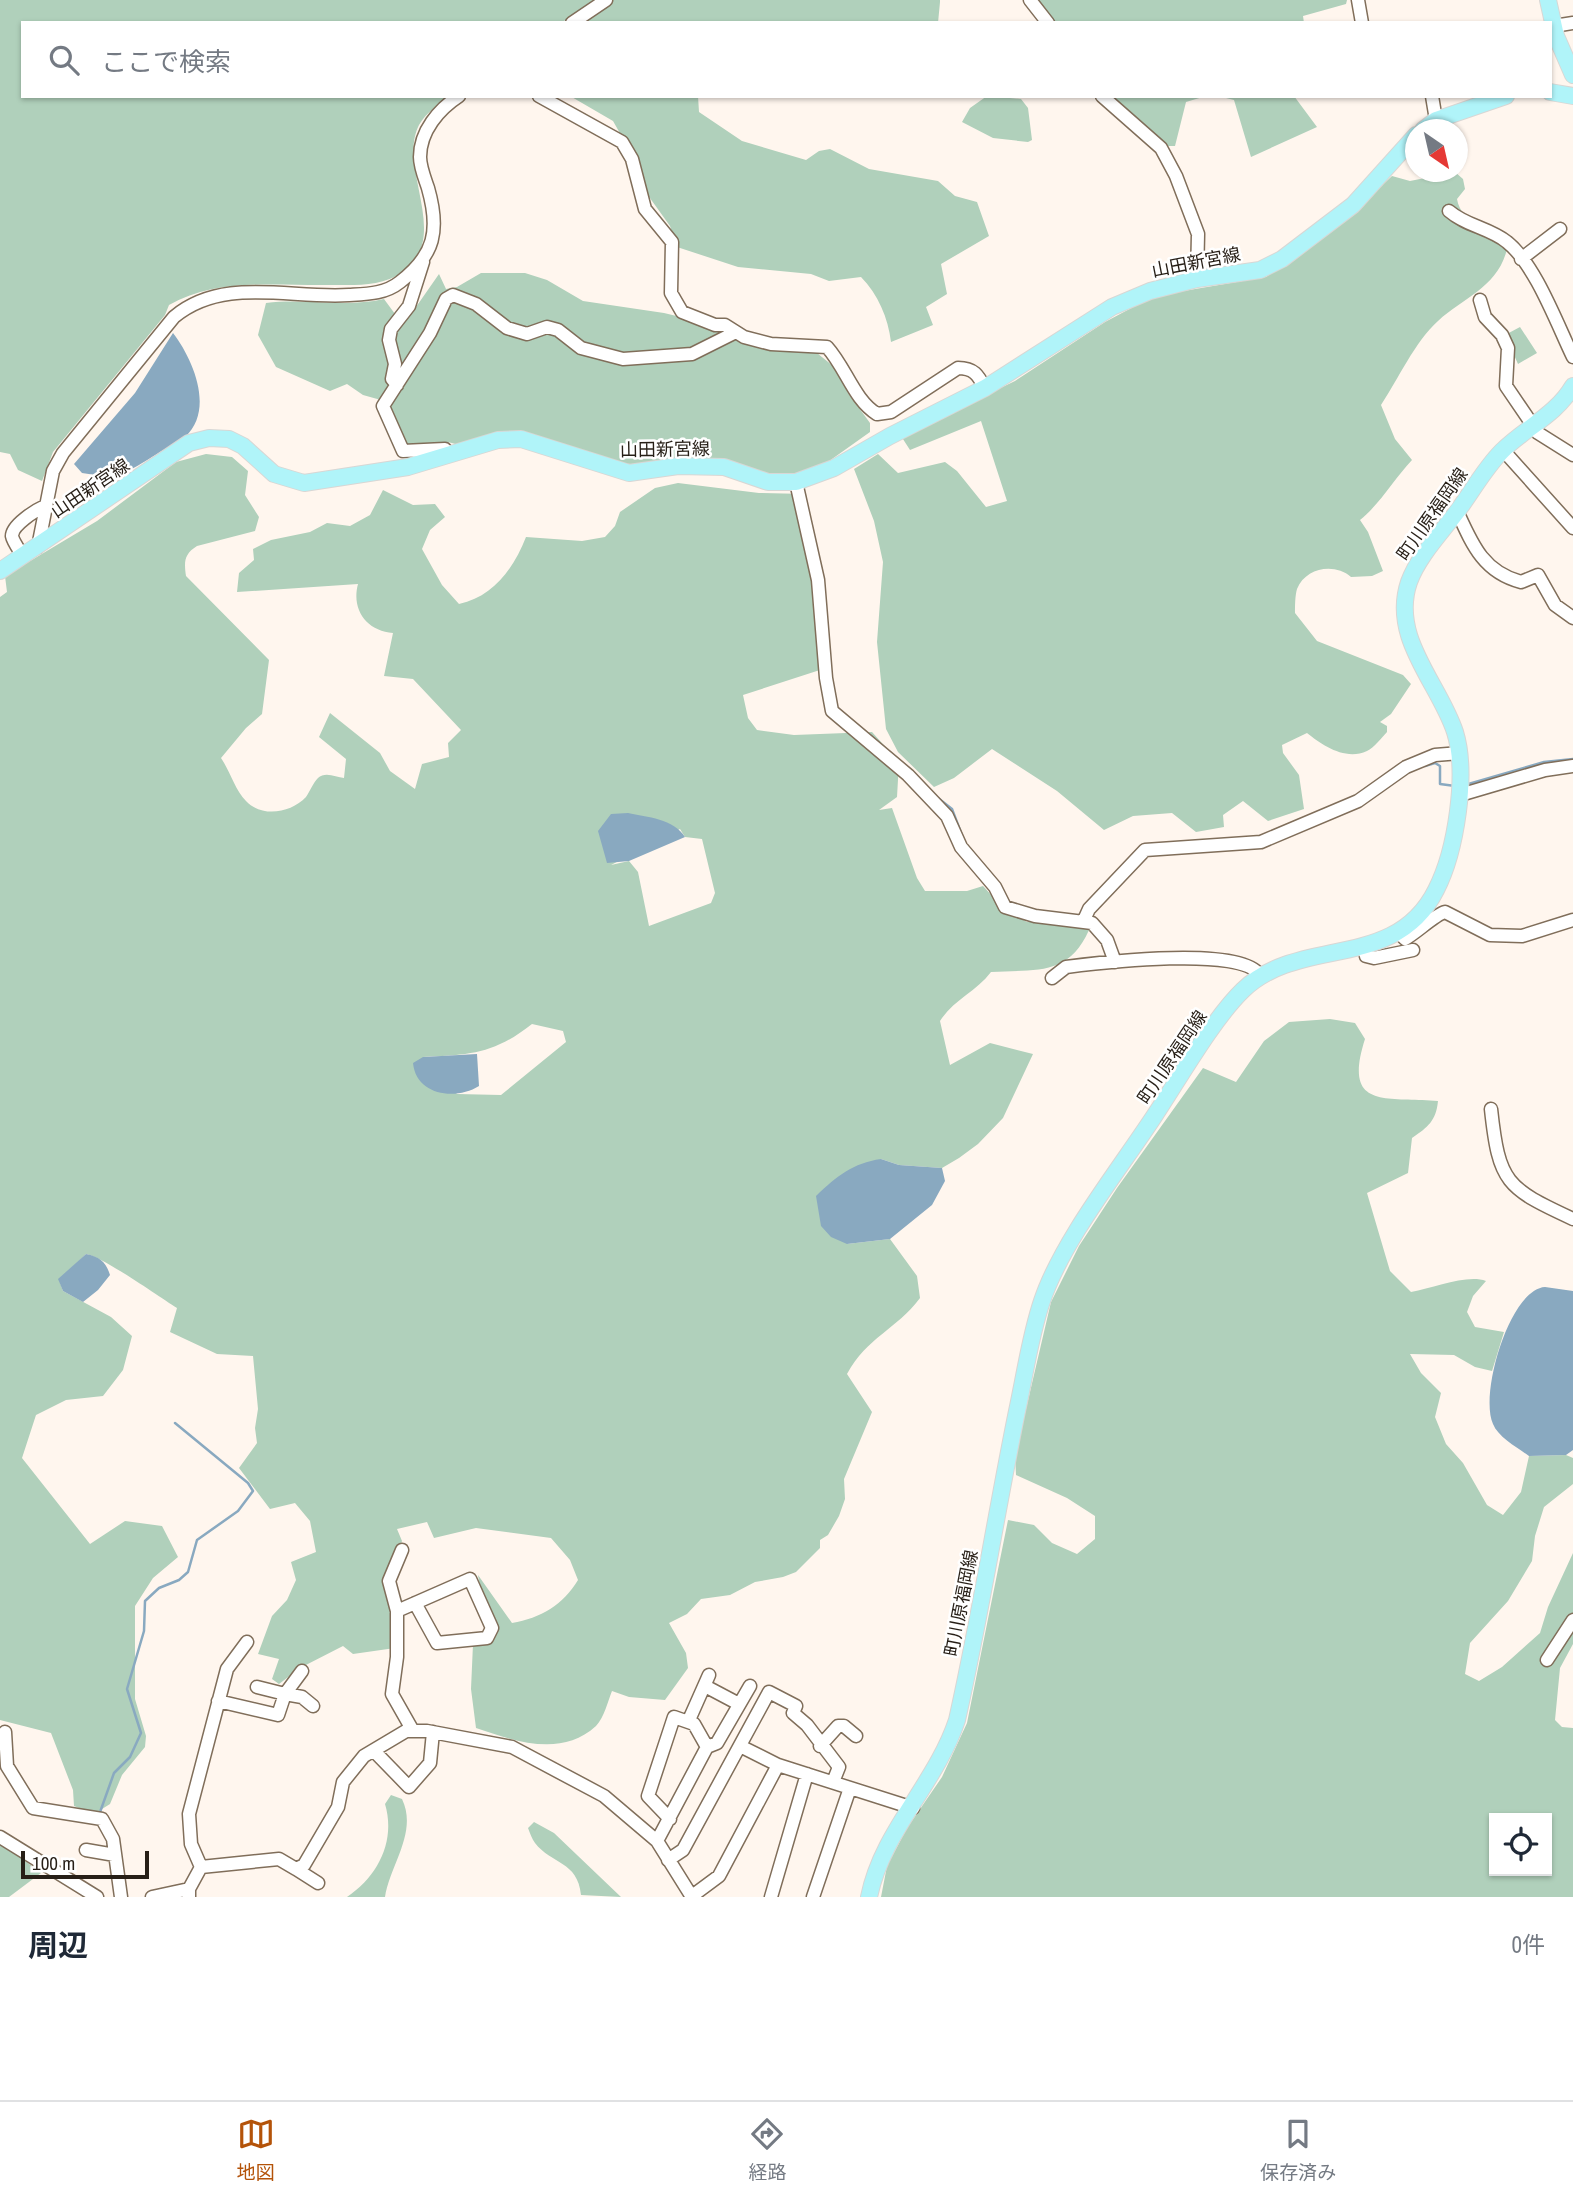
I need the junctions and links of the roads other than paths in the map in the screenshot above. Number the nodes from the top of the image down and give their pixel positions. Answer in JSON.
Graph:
{"nodes":[{"id":1,"x":606,"y":0,"type":"edge"},
{"id":2,"x":1030,"y":0,"type":"edge"},
{"id":3,"x":1358,"y":0,"type":"edge"},
{"id":4,"x":1548,"y":0,"type":"edge"},
{"id":5,"x":575,"y":21,"type":"edge"},
{"id":6,"x":1046,"y":21,"type":"edge"},
{"id":7,"x":1362,"y":21,"type":"edge"},
{"id":8,"x":1573,"y":23,"type":"edge"},
{"id":9,"x":1554,"y":26,"type":"junction"},
{"id":10,"x":1573,"y":75,"type":"edge"},
{"id":11,"x":1552,"y":92,"type":"edge"},
{"id":12,"x":1573,"y":96,"type":"edge"},
{"id":13,"x":457,"y":98,"type":"edge"},
{"id":14,"x":543,"y":98,"type":"edge"},
{"id":15,"x":1104,"y":98,"type":"edge"},
{"id":16,"x":1432,"y":98,"type":"edge"},
{"id":17,"x":1501,"y":98,"type":"edge"},
{"id":18,"x":1430,"y":119,"type":"edge"},
{"id":19,"x":1446,"y":119,"type":"edge"},
{"id":20,"x":1405,"y":147,"type":"edge"},
{"id":21,"x":1450,"y":211,"type":"dead end"},
{"id":22,"x":1560,"y":229,"type":"dead end"},
{"id":23,"x":424,"y":258,"type":"junction"},
{"id":24,"x":1521,"y":259,"type":"junction"},
{"id":25,"x":1197,"y":279,"type":"junction"},
{"id":26,"x":1480,"y":300,"type":"dead end"},
{"id":27,"x":736,"y":331,"type":"junction"},
{"id":28,"x":1573,"y":357,"type":"edge"},
{"id":29,"x":397,"y":386,"type":"junction"},
{"id":30,"x":1573,"y":386,"type":"edge"},
{"id":31,"x":985,"y":388,"type":"junction"},
{"id":32,"x":1532,"y":426,"type":"junction"},
{"id":33,"x":1503,"y":450,"type":"junction"},
{"id":34,"x":449,"y":455,"type":"junction"},
{"id":35,"x":1573,"y":456,"type":"edge"},
{"id":36,"x":796,"y":482,"type":"junction"},
{"id":37,"x":45,"y":506,"type":"junction"},
{"id":38,"x":1457,"y":511,"type":"junction"},
{"id":39,"x":1573,"y":528,"type":"edge"},
{"id":40,"x":38,"y":547,"type":"junction"},
{"id":41,"x":23,"y":556,"type":"junction"},
{"id":42,"x":0,"y":571,"type":"edge"},
{"id":43,"x":1573,"y":618,"type":"edge"},
{"id":44,"x":1460,"y":753,"type":"junction"},
{"id":45,"x":1573,"y":766,"type":"edge"},
{"id":46,"x":1460,"y":795,"type":"junction"},
{"id":47,"x":1435,"y":907,"type":"junction"},
{"id":48,"x":1084,"y":920,"type":"junction"},
{"id":49,"x":1573,"y":920,"type":"edge"},
{"id":50,"x":1406,"y":941,"type":"junction"},
{"id":51,"x":1364,"y":946,"type":"junction"},
{"id":52,"x":1115,"y":962,"type":"junction"},
{"id":53,"x":1260,"y":976,"type":"junction"},
{"id":54,"x":1052,"y":978,"type":"dead end"},
{"id":55,"x":1491,"y":1109,"type":"dead end"},
{"id":56,"x":1573,"y":1219,"type":"edge"},
{"id":57,"x":402,"y":1550,"type":"dead end"},
{"id":58,"x":415,"y":1603,"type":"junction"},
{"id":59,"x":397,"y":1611,"type":"junction"},
{"id":60,"x":1573,"y":1620,"type":"edge"},
{"id":61,"x":247,"y":1642,"type":"dead end"},
{"id":62,"x":1547,"y":1660,"type":"dead end"},
{"id":63,"x":302,"y":1671,"type":"dead end"},
{"id":64,"x":750,"y":1686,"type":"dead end"},
{"id":65,"x":257,"y":1687,"type":"dead end"},
{"id":66,"x":285,"y":1694,"type":"junction"},
{"id":67,"x":218,"y":1701,"type":"junction"},
{"id":68,"x":739,"y":1704,"type":"junction"},
{"id":69,"x":313,"y":1706,"type":"dead end"},
{"id":70,"x":689,"y":1720,"type":"junction"},
{"id":71,"x":413,"y":1731,"type":"junction"},
{"id":72,"x":5,"y":1732,"type":"dead end"},
{"id":73,"x":433,"y":1732,"type":"junction"},
{"id":74,"x":856,"y":1736,"type":"dead end"},
{"id":75,"x":707,"y":1746,"type":"junction"},
{"id":76,"x":740,"y":1746,"type":"junction"},
{"id":77,"x":820,"y":1746,"type":"junction"},
{"id":78,"x":374,"y":1751,"type":"junction"},
{"id":79,"x":778,"y":1765,"type":"junction"},
{"id":80,"x":807,"y":1774,"type":"junction"},
{"id":81,"x":833,"y":1782,"type":"junction"},
{"id":82,"x":850,"y":1788,"type":"junction"},
{"id":83,"x":913,"y":1808,"type":"junction"},
{"id":84,"x":670,"y":1819,"type":"junction"},
{"id":85,"x":0,"y":1837,"type":"edge"},
{"id":86,"x":657,"y":1841,"type":"junction"},
{"id":87,"x":86,"y":1850,"type":"dead end"},
{"id":88,"x":115,"y":1855,"type":"junction"},
{"id":89,"x":668,"y":1860,"type":"junction"},
{"id":90,"x":201,"y":1867,"type":"junction"},
{"id":91,"x":296,"y":1869,"type":"junction"},
{"id":92,"x":318,"y":1883,"type":"dead end"},
{"id":93,"x":80,"y":1893,"type":"edge"},
{"id":94,"x":189,"y":1893,"type":"edge"},
{"id":95,"x":692,"y":1896,"type":"edge"},
{"id":96,"x":97,"y":1897,"type":"edge"},
{"id":97,"x":121,"y":1897,"type":"edge"},
{"id":98,"x":152,"y":1897,"type":"edge"},
{"id":99,"x":771,"y":1897,"type":"edge"},
{"id":100,"x":813,"y":1897,"type":"edge"},
{"id":101,"x":869,"y":1897,"type":"edge"}],
"edges":[{"from":1,"to":5,"type":"street"},
{"from":2,"to":6,"type":"street"},
{"from":3,"to":7,"type":"street"},
{"from":4,"to":9,"type":"main road"},
{"from":8,"to":9,"type":"street"},
{"from":9,"to":10,"type":"main road"},
{"from":11,"to":12,"type":"main road"},
{"from":13,"to":23,"type":"street"},
{"from":14,"to":27,"type":"street"},
{"from":15,"to":25,"type":"street"},
{"from":16,"to":18,"type":"street"},
{"from":17,"to":19,"type":"main road"},
{"from":20,"to":25,"type":"main road","name":"山田新宮線"},
{"from":21,"to":24,"type":"street"},
{"from":22,"to":24,"type":"street"},
{"from":23,"to":29,"type":"street"},
{"from":23,"to":37,"type":"street"},
{"from":24,"to":28,"type":"street"},
{"from":25,"to":31,"type":"main road","name":"山田新宮線"},
{"from":26,"to":32,"type":"street"},
{"from":27,"to":29,"type":"street"},
{"from":27,"to":31,"type":"street"},
{"from":29,"to":34,"type":"street"},
{"from":30,"to":32,"type":"main road","name":"町川原福岡線"},
{"from":31,"to":36,"type":"main road","name":"山田新宮線"},
{"from":32,"to":33,"type":"main road","name":"町川原福岡線"},
{"from":32,"to":35,"type":"street"},
{"from":33,"to":38,"type":"main road","name":"町川原福岡線"},
{"from":33,"to":39,"type":"street"},
{"from":34,"to":36,"type":"main road","name":"山田新宮線"},
{"from":34,"to":40,"type":"main road","name":"山田新宮線"},
{"from":36,"to":48,"type":"street"},
{"from":37,"to":40,"type":"street"},
{"from":37,"to":41,"type":"street"},
{"from":38,"to":43,"type":"street"},
{"from":38,"to":44,"type":"main road","name":"町川原福岡線"},
{"from":40,"to":41,"type":"main road","name":"山田新宮線"},
{"from":41,"to":42,"type":"main road","name":"山田新宮線"},
{"from":44,"to":46,"type":"main road","name":"町川原福岡線"},
{"from":44,"to":48,"type":"street"},
{"from":45,"to":46,"type":"street"},
{"from":46,"to":47,"type":"main road","name":"町川原福岡線"},
{"from":47,"to":49,"type":"street"},
{"from":47,"to":50,"type":"main road","name":"町川原福岡線"},
{"from":48,"to":52,"type":"street"},
{"from":50,"to":51,"type":"main road","name":"町川原福岡線"},
{"from":50,"to":51,"type":"street"},
{"from":51,"to":53,"type":"main road","name":"町川原福岡線"},
{"from":52,"to":53,"type":"street"},
{"from":52,"to":54,"type":"street"},
{"from":53,"to":83,"type":"main road","name":"町川原福岡線"},
{"from":55,"to":56,"type":"street"},
{"from":57,"to":59,"type":"street"},
{"from":58,"to":58,"type":"street"},
{"from":58,"to":59,"type":"street"},
{"from":59,"to":71,"type":"street"},
{"from":60,"to":62,"type":"street"},
{"from":61,"to":67,"type":"street"},
{"from":63,"to":66,"type":"street"},
{"from":64,"to":68,"type":"street"},
{"from":65,"to":66,"type":"street"},
{"from":66,"to":67,"type":"street"},
{"from":66,"to":69,"type":"street"},
{"from":67,"to":90,"type":"street"},
{"from":68,"to":70,"type":"street"},
{"from":68,"to":75,"type":"street"},
{"from":70,"to":75,"type":"street"},
{"from":70,"to":84,"type":"street"},
{"from":71,"to":73,"type":"street"},
{"from":71,"to":78,"type":"street"},
{"from":72,"to":88,"type":"street"},
{"from":73,"to":78,"type":"street"},
{"from":73,"to":86,"type":"street"},
{"from":74,"to":77,"type":"street"},
{"from":75,"to":84,"type":"street"},
{"from":76,"to":77,"type":"street"},
{"from":76,"to":79,"type":"street"},
{"from":76,"to":89,"type":"street"},
{"from":77,"to":81,"type":"street"},
{"from":78,"to":91,"type":"street"},
{"from":79,"to":80,"type":"street"},
{"from":79,"to":95,"type":"street"},
{"from":80,"to":81,"type":"street"},
{"from":80,"to":99,"type":"street"},
{"from":81,"to":82,"type":"street"},
{"from":82,"to":83,"type":"street"},
{"from":82,"to":100,"type":"street"},
{"from":83,"to":101,"type":"main road","name":"町川原福岡線"},
{"from":84,"to":86,"type":"street"},
{"from":85,"to":93,"type":"street"},
{"from":86,"to":89,"type":"street"},
{"from":87,"to":88,"type":"street"},
{"from":88,"to":97,"type":"street"},
{"from":89,"to":95,"type":"street"},
{"from":90,"to":91,"type":"street"},
{"from":90,"to":94,"type":"street"},
{"from":91,"to":92,"type":"street"},
{"from":93,"to":96,"type":"street"},
{"from":94,"to":98,"type":"street"}]}
